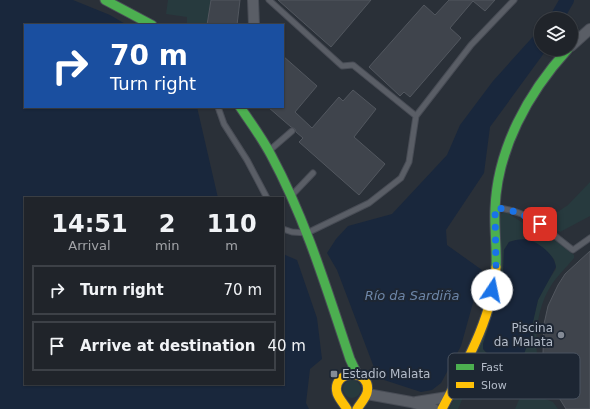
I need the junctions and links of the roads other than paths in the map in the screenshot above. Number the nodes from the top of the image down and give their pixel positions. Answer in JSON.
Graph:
{"nodes":[{"id":1,"x":105,"y":0,"type":"edge"},
{"id":2,"x":253,"y":0,"type":"edge"},
{"id":3,"x":269,"y":0,"type":"edge"},
{"id":4,"x":514,"y":0,"type":"edge"},
{"id":5,"x":150,"y":24,"type":"edge"},
{"id":6,"x":254,"y":24,"type":"edge"},
{"id":7,"x":590,"y":29,"type":"edge"},
{"id":8,"x":578,"y":40,"type":"edge"},
{"id":9,"x":562,"y":56,"type":"edge"},
{"id":10,"x":218,"y":108,"type":"edge"},
{"id":11,"x":241,"y":108,"type":"edge"},
{"id":12,"x":416,"y":116,"type":"junction"},
{"id":13,"x":292,"y":131,"type":"dead end"},
{"id":14,"x":270,"y":150,"type":"junction"},
{"id":15,"x":313,"y":173,"type":"dead end"},
{"id":16,"x":291,"y":196,"type":"junction"},
{"id":17,"x":266,"y":197,"type":"edge"},
{"id":18,"x":495,"y":208,"type":"junction"},
{"id":19,"x":284,"y":229,"type":"edge"},
{"id":20,"x":307,"y":233,"type":"junction"},
{"id":21,"x":590,"y":238,"type":"edge"},
{"id":22,"x":469,"y":353,"type":"edge"},
{"id":23,"x":349,"y":355,"type":"junction"},
{"id":24,"x":357,"y":374,"type":"junction"},
{"id":25,"x":341,"y":378,"type":"junction"},
{"id":26,"x":448,"y":398,"type":"joint"},
{"id":27,"x":362,"y":401,"type":"edge"},
{"id":28,"x":411,"y":402,"type":"junction"},
{"id":29,"x":345,"y":405,"type":"edge"},
{"id":30,"x":419,"y":409,"type":"edge"},
{"id":31,"x":434,"y":409,"type":"edge"},
{"id":32,"x":442,"y":409,"type":"edge"}],
"edges":[{"from":1,"to":5,"type":"main road"},
{"from":2,"to":6,"type":"street"},
{"from":3,"to":12,"type":"lane"},
{"from":4,"to":12,"type":"lane"},
{"from":7,"to":8,"type":"street"},
{"from":9,"to":18,"type":"main road"},
{"from":10,"to":17,"type":"lane"},
{"from":11,"to":14,"type":"main road"},
{"from":12,"to":20,"type":"lane"},
{"from":13,"to":14,"type":"lane"},
{"from":14,"to":16,"type":"main road"},
{"from":15,"to":16,"type":"lane"},
{"from":16,"to":20,"type":"main road"},
{"from":18,"to":21,"type":"lane"},
{"from":18,"to":22,"type":"main road"},
{"from":19,"to":20,"type":"lane"},
{"from":20,"to":23,"type":"main road"},
{"from":23,"to":24,"type":"main road"},
{"from":23,"to":25,"type":"main road"},
{"from":24,"to":25,"type":"main road"},
{"from":24,"to":27,"type":"main road"},
{"from":25,"to":29,"type":"main road"},
{"from":26,"to":28,"type":"street"},
{"from":26,"to":32,"type":"main road"},
{"from":27,"to":28,"type":"street"},
{"from":27,"to":29,"type":"main road"},
{"from":28,"to":30,"type":"street"},
{"from":28,"to":31,"type":"street"}]}
